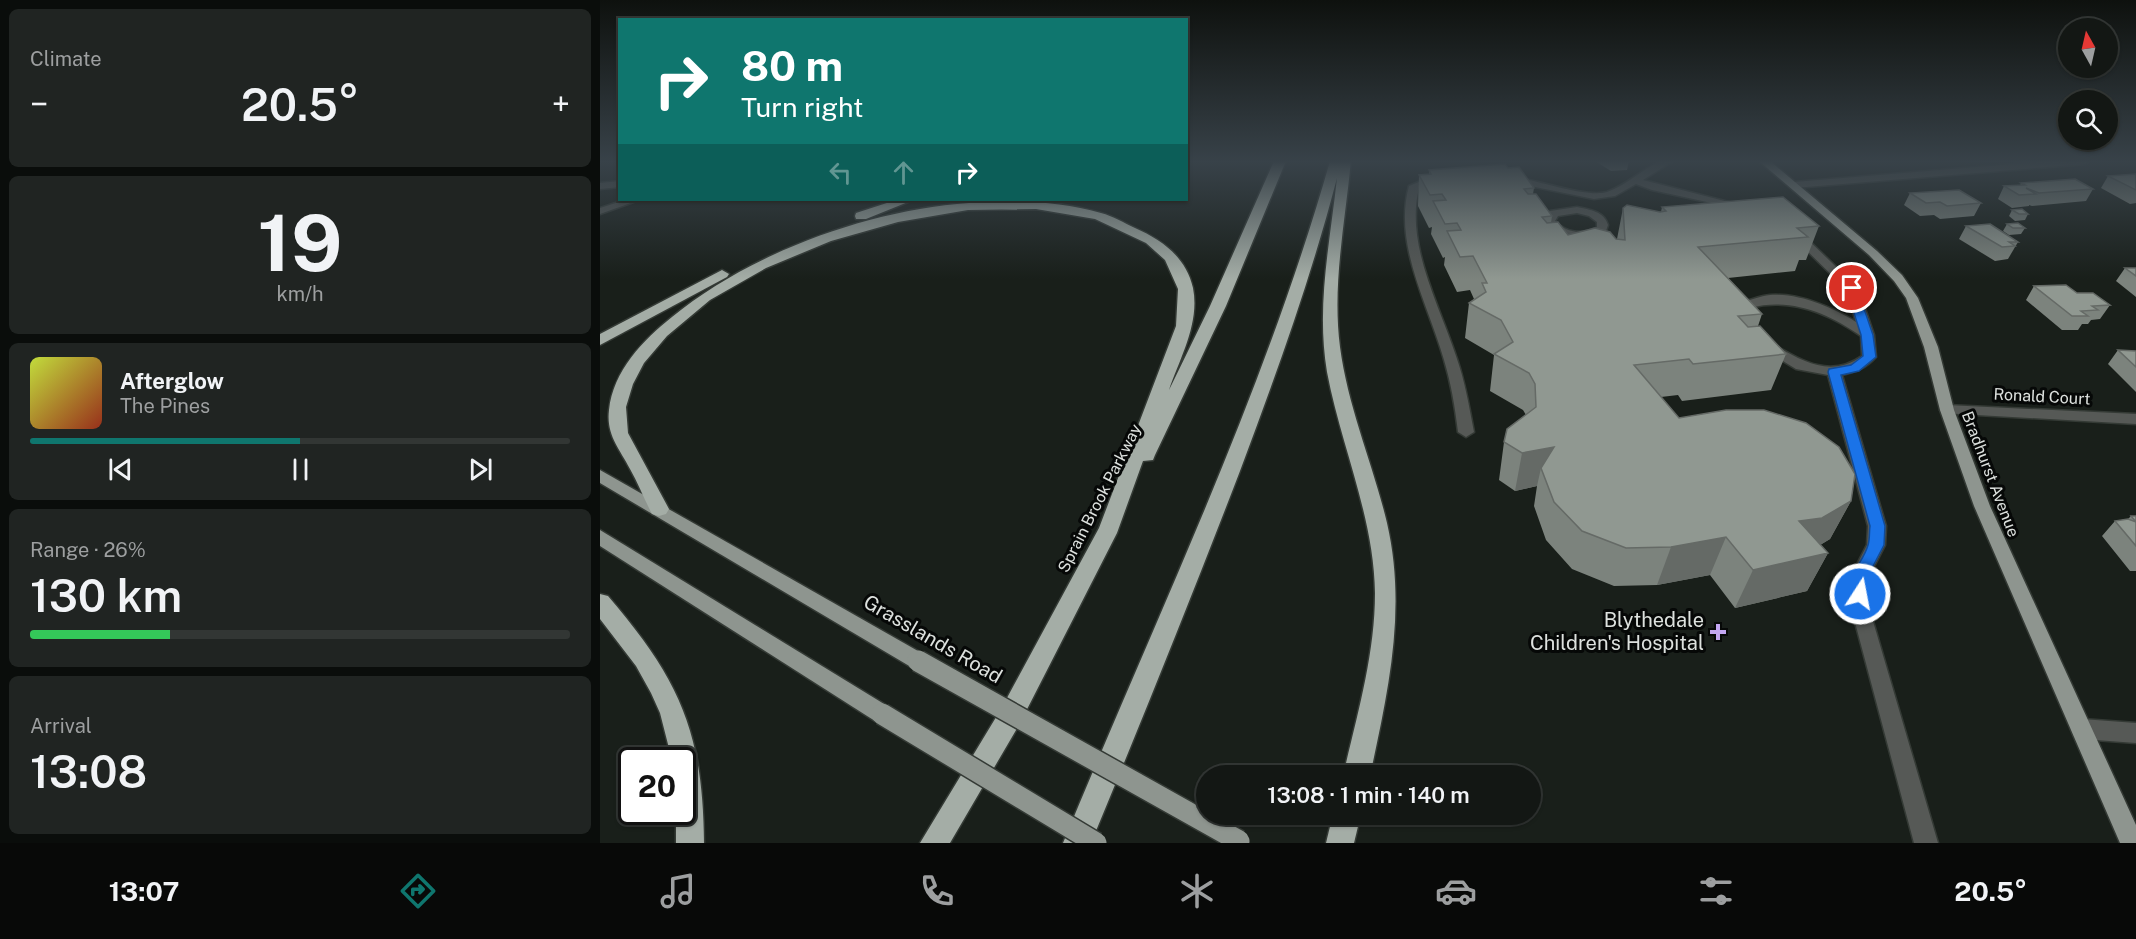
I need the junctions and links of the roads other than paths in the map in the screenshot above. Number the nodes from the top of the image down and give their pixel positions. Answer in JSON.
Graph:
{"nodes":[{"id":1,"x":1263,"y":200,"type":"edge"},
{"id":2,"x":1324,"y":200,"type":"edge"},
{"id":3,"x":1341,"y":200,"type":"edge"},
{"id":4,"x":1409,"y":200,"type":"edge"},
{"id":5,"x":1597,"y":200,"type":"edge"},
{"id":6,"x":1716,"y":200,"type":"edge"},
{"id":7,"x":1812,"y":200,"type":"edge"},
{"id":8,"x":630,"y":201,"type":"edge"},
{"id":9,"x":904,"y":201,"type":"edge"},
{"id":10,"x":1577,"y":210,"type":"dead end"},
{"id":11,"x":1755,"y":210,"type":"edge"},
{"id":12,"x":600,"y":211,"type":"edge"},
{"id":13,"x":1788,"y":227,"type":"edge"},
{"id":14,"x":1867,"y":335,"type":"junction"},
{"id":15,"x":600,"y":340,"type":"edge"},
{"id":16,"x":1834,"y":372,"type":"junction"},
{"id":17,"x":1947,"y":410,"type":"junction"},
{"id":18,"x":2136,"y":419,"type":"edge"},
{"id":19,"x":1466,"y":432,"type":"dead end"},
{"id":20,"x":600,"y":476,"type":"edge"},
{"id":21,"x":659,"y":509,"type":"junction"},
{"id":22,"x":1107,"y":533,"type":"junction"},
{"id":23,"x":600,"y":537,"type":"edge"},
{"id":24,"x":600,"y":603,"type":"edge"},
{"id":25,"x":2082,"y":729,"type":"junction"},
{"id":26,"x":2136,"y":733,"type":"edge"},
{"id":27,"x":1359,"y":765,"type":"edge"},
{"id":28,"x":1345,"y":825,"type":"edge"},
{"id":29,"x":1241,"y":842,"type":"edge"},
{"id":30,"x":690,"y":843,"type":"edge"},
{"id":31,"x":934,"y":843,"type":"edge"},
{"id":32,"x":1077,"y":843,"type":"edge"},
{"id":33,"x":1096,"y":843,"type":"edge"},
{"id":34,"x":1341,"y":843,"type":"edge"},
{"id":35,"x":1926,"y":843,"type":"edge"},
{"id":36,"x":2132,"y":843,"type":"edge"}],
"edges":[{"from":1,"to":22,"type":"highway","name":"Sprain Brook Parkway"},
{"from":2,"to":32,"type":"highway"},
{"from":3,"to":27,"type":"highway"},
{"from":4,"to":19,"type":"street"},
{"from":5,"to":10,"type":"street"},
{"from":6,"to":11,"type":"street"},
{"from":7,"to":17,"type":"main road","name":"Bradhurst Avenue"},
{"from":8,"to":12,"type":"street"},
{"from":9,"to":15,"type":"highway"},
{"from":13,"to":14,"type":"street"},
{"from":14,"to":16,"type":"street"},
{"from":14,"to":16,"type":"street"},
{"from":16,"to":35,"type":"street"},
{"from":17,"to":18,"type":"street","name":"Ronald Court"},
{"from":17,"to":25,"type":"main road","name":"Bradhurst Avenue"},
{"from":20,"to":21,"type":"main road","name":"Grasslands Road"},
{"from":21,"to":22,"type":"highway"},
{"from":21,"to":29,"type":"main road","name":"Grasslands Road","bridge":true},
{"from":22,"to":31,"type":"highway","name":"Sprain Brook Parkway"},
{"from":23,"to":33,"type":"main road","bridge":true},
{"from":24,"to":30,"type":"highway"},
{"from":25,"to":26,"type":"street"},
{"from":25,"to":36,"type":"main road","name":"Bradhurst Avenue"},
{"from":28,"to":34,"type":"highway"}]}
